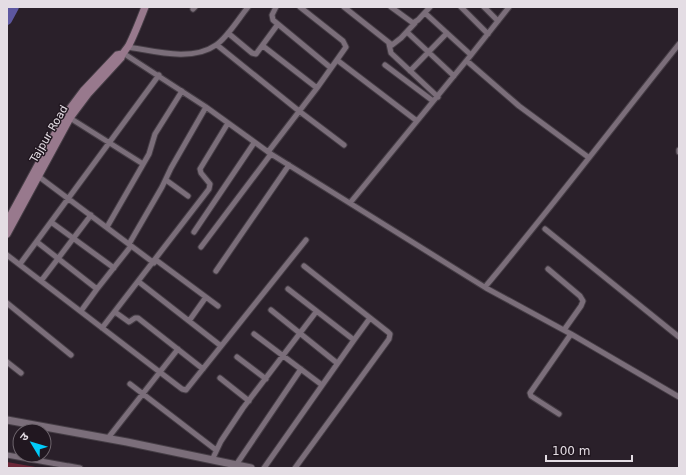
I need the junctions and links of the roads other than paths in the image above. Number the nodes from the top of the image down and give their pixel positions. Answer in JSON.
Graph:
{"nodes":[{"id":1,"x":145,"y":7,"type":"edge"},
{"id":2,"x":248,"y":7,"type":"edge"},
{"id":3,"x":276,"y":7,"type":"edge"},
{"id":4,"x":300,"y":7,"type":"edge"},
{"id":5,"x":344,"y":7,"type":"edge"},
{"id":6,"x":391,"y":7,"type":"edge"},
{"id":7,"x":430,"y":7,"type":"edge"},
{"id":8,"x":461,"y":7,"type":"edge"},
{"id":9,"x":484,"y":7,"type":"edge"},
{"id":10,"x":509,"y":7,"type":"edge"},
{"id":11,"x":425,"y":13,"type":"junction"},
{"id":12,"x":498,"y":21,"type":"junction"},
{"id":13,"x":415,"y":23,"type":"junction"},
{"id":14,"x":278,"y":24,"type":"junction"},
{"id":15,"x":407,"y":32,"type":"junction"},
{"id":16,"x":228,"y":33,"type":"junction"},
{"id":17,"x":447,"y":33,"type":"junction"},
{"id":18,"x":488,"y":34,"type":"junction"},
{"id":19,"x":389,"y":44,"type":"junction"},
{"id":20,"x":679,"y":44,"type":"edge"},
{"id":21,"x":216,"y":45,"type":"junction"},
{"id":22,"x":263,"y":46,"type":"junction"},
{"id":23,"x":124,"y":51,"type":"junction"},
{"id":24,"x":428,"y":52,"type":"junction"},
{"id":25,"x":471,"y":56,"type":"junction"},
{"id":26,"x":337,"y":60,"type":"junction"},
{"id":27,"x":467,"y":61,"type":"junction"},
{"id":28,"x":385,"y":65,"type":"dead end"},
{"id":29,"x":331,"y":68,"type":"junction"},
{"id":30,"x":410,"y":71,"type":"junction"},
{"id":31,"x":159,"y":75,"type":"junction"},
{"id":32,"x":454,"y":76,"type":"junction"},
{"id":33,"x":317,"y":88,"type":"junction"},
{"id":34,"x":182,"y":91,"type":"junction"},
{"id":35,"x":438,"y":96,"type":"junction"},
{"id":36,"x":434,"y":102,"type":"junction"},
{"id":37,"x":206,"y":107,"type":"junction"},
{"id":38,"x":299,"y":111,"type":"junction"},
{"id":39,"x":70,"y":118,"type":"junction"},
{"id":40,"x":417,"y":120,"type":"junction"},
{"id":41,"x":228,"y":124,"type":"junction"},
{"id":42,"x":108,"y":143,"type":"junction"},
{"id":43,"x":254,"y":143,"type":"junction"},
{"id":44,"x":344,"y":145,"type":"dead end"},
{"id":45,"x":269,"y":153,"type":"junction"},
{"id":46,"x":588,"y":157,"type":"junction"},
{"id":47,"x":143,"y":164,"type":"junction"},
{"id":48,"x":289,"y":165,"type":"junction"},
{"id":49,"x":38,"y":176,"type":"junction"},
{"id":50,"x":166,"y":180,"type":"junction"},
{"id":51,"x":188,"y":196,"type":"dead end"},
{"id":52,"x":69,"y":198,"type":"junction"},
{"id":53,"x":350,"y":203,"type":"junction"},
{"id":54,"x":91,"y":215,"type":"junction"},
{"id":55,"x":7,"y":222,"type":"edge"},
{"id":56,"x":51,"y":222,"type":"junction"},
{"id":57,"x":107,"y":227,"type":"junction"},
{"id":58,"x":545,"y":229,"type":"dead end"},
{"id":59,"x":194,"y":232,"type":"dead end"},
{"id":60,"x":7,"y":234,"type":"edge"},
{"id":61,"x":74,"y":238,"type":"junction"},
{"id":62,"x":306,"y":240,"type":"dead end"},
{"id":63,"x":37,"y":242,"type":"junction"},
{"id":64,"x":130,"y":245,"type":"junction"},
{"id":65,"x":201,"y":247,"type":"dead end"},
{"id":66,"x":7,"y":255,"type":"edge"},
{"id":67,"x":58,"y":258,"type":"junction"},
{"id":68,"x":155,"y":261,"type":"junction"},
{"id":69,"x":20,"y":264,"type":"junction"},
{"id":70,"x":304,"y":266,"type":"dead end"},
{"id":71,"x":114,"y":268,"type":"junction"},
{"id":72,"x":548,"y":269,"type":"dead end"},
{"id":73,"x":216,"y":271,"type":"dead end"},
{"id":74,"x":42,"y":281,"type":"junction"},
{"id":75,"x":139,"y":282,"type":"junction"},
{"id":76,"x":485,"y":287,"type":"junction"},
{"id":77,"x":97,"y":289,"type":"junction"},
{"id":78,"x":288,"y":289,"type":"dead end"},
{"id":79,"x":206,"y":297,"type":"junction"},
{"id":80,"x":8,"y":306,"type":"edge"},
{"id":81,"x":218,"y":306,"type":"dead end"},
{"id":82,"x":271,"y":310,"type":"dead end"},
{"id":83,"x":81,"y":311,"type":"junction"},
{"id":84,"x":115,"y":312,"type":"junction"},
{"id":85,"x":316,"y":312,"type":"junction"},
{"id":86,"x":370,"y":318,"type":"junction"},
{"id":87,"x":189,"y":320,"type":"junction"},
{"id":88,"x":102,"y":328,"type":"junction"},
{"id":89,"x":564,"y":330,"type":"junction"},
{"id":90,"x":300,"y":333,"type":"junction"},
{"id":91,"x":254,"y":334,"type":"dead end"},
{"id":92,"x":571,"y":334,"type":"junction"},
{"id":93,"x":679,"y":337,"type":"edge"},
{"id":94,"x":354,"y":340,"type":"junction"},
{"id":95,"x":221,"y":346,"type":"junction"},
{"id":96,"x":178,"y":349,"type":"junction"},
{"id":97,"x":71,"y":355,"type":"dead end"},
{"id":98,"x":284,"y":356,"type":"junction"},
{"id":99,"x":237,"y":357,"type":"dead end"},
{"id":100,"x":7,"y":362,"type":"edge"},
{"id":101,"x":338,"y":363,"type":"junction"},
{"id":102,"x":203,"y":369,"type":"junction"},
{"id":103,"x":301,"y":370,"type":"junction"},
{"id":104,"x":21,"y":373,"type":"dead end"},
{"id":105,"x":161,"y":373,"type":"junction"},
{"id":106,"x":220,"y":378,"type":"dead end"},
{"id":107,"x":266,"y":379,"type":"junction"},
{"id":108,"x":130,"y":384,"type":"dead end"},
{"id":109,"x":322,"y":385,"type":"junction"},
{"id":110,"x":144,"y":394,"type":"junction"},
{"id":111,"x":679,"y":397,"type":"edge"},
{"id":112,"x":249,"y":401,"type":"junction"},
{"id":113,"x":559,"y":414,"type":"dead end"},
{"id":114,"x":7,"y":420,"type":"edge"},
{"id":115,"x":108,"y":438,"type":"junction"},
{"id":116,"x":216,"y":450,"type":"junction"},
{"id":117,"x":7,"y":454,"type":"edge"},
{"id":118,"x":212,"y":460,"type":"junction"},
{"id":119,"x":236,"y":465,"type":"junction"},
{"id":120,"x":70,"y":467,"type":"edge"},
{"id":121,"x":80,"y":468,"type":"edge"},
{"id":122,"x":251,"y":468,"type":"edge"},
{"id":123,"x":264,"y":468,"type":"edge"},
{"id":124,"x":295,"y":468,"type":"edge"}],
"edges":[{"from":1,"to":23,"type":"main road","name":"Tajpur Road"},
{"from":2,"to":16,"type":"street"},
{"from":3,"to":14,"type":"street"},
{"from":4,"to":26,"type":"street"},
{"from":5,"to":19,"type":"street"},
{"from":6,"to":13,"type":"street"},
{"from":7,"to":11,"type":"street"},
{"from":8,"to":18,"type":"street"},
{"from":9,"to":12,"type":"street"},
{"from":10,"to":12,"type":"street"},
{"from":11,"to":13,"type":"street"},
{"from":11,"to":17,"type":"street"},
{"from":12,"to":18,"type":"street"},
{"from":13,"to":15,"type":"street"},
{"from":14,"to":22,"type":"street"},
{"from":14,"to":29,"type":"street"},
{"from":15,"to":19,"type":"street"},
{"from":15,"to":24,"type":"street"},
{"from":16,"to":21,"type":"street"},
{"from":16,"to":22,"type":"street"},
{"from":17,"to":24,"type":"street"},
{"from":17,"to":25,"type":"street"},
{"from":18,"to":25,"type":"street"},
{"from":19,"to":30,"type":"street"},
{"from":20,"to":46,"type":"street"},
{"from":21,"to":23,"type":"street"},
{"from":21,"to":38,"type":"street"},
{"from":22,"to":33,"type":"street"},
{"from":23,"to":31,"type":"street"},
{"from":23,"to":39,"type":"main road","name":"Tajpur Road"},
{"from":23,"to":55,"type":"main road","name":"Tajpur Road"},
{"from":24,"to":30,"type":"street"},
{"from":24,"to":32,"type":"street"},
{"from":25,"to":27,"type":"street"},
{"from":26,"to":29,"type":"street"},
{"from":26,"to":40,"type":"street"},
{"from":27,"to":32,"type":"street"},
{"from":27,"to":46,"type":"street"},
{"from":28,"to":36,"type":"street"},
{"from":29,"to":33,"type":"street"},
{"from":30,"to":35,"type":"street"},
{"from":31,"to":34,"type":"street"},
{"from":31,"to":42,"type":"street"},
{"from":32,"to":35,"type":"street"},
{"from":33,"to":38,"type":"street"},
{"from":34,"to":37,"type":"street"},
{"from":34,"to":47,"type":"street"},
{"from":35,"to":36,"type":"street"},
{"from":36,"to":40,"type":"street"},
{"from":37,"to":41,"type":"street"},
{"from":37,"to":50,"type":"street"},
{"from":38,"to":44,"type":"street"},
{"from":38,"to":45,"type":"street"},
{"from":39,"to":42,"type":"street"},
{"from":39,"to":49,"type":"main road","name":"Tajpur Road"},
{"from":40,"to":53,"type":"street"},
{"from":41,"to":43,"type":"street"},
{"from":41,"to":68,"type":"street"},
{"from":42,"to":47,"type":"street"},
{"from":42,"to":52,"type":"street"},
{"from":43,"to":45,"type":"street"},
{"from":43,"to":59,"type":"street"},
{"from":45,"to":48,"type":"street"},
{"from":45,"to":65,"type":"street"},
{"from":46,"to":76,"type":"street"},
{"from":47,"to":57,"type":"street"},
{"from":48,"to":53,"type":"street"},
{"from":48,"to":73,"type":"street"},
{"from":49,"to":52,"type":"street"},
{"from":49,"to":60,"type":"main road","name":"Tajpur Road"},
{"from":50,"to":51,"type":"street"},
{"from":50,"to":64,"type":"street"},
{"from":52,"to":54,"type":"street"},
{"from":52,"to":56,"type":"street"},
{"from":53,"to":76,"type":"street"},
{"from":54,"to":57,"type":"street"},
{"from":54,"to":61,"type":"street"},
{"from":56,"to":61,"type":"street"},
{"from":56,"to":63,"type":"street"},
{"from":57,"to":64,"type":"street"},
{"from":58,"to":93,"type":"street"},
{"from":61,"to":67,"type":"street"},
{"from":61,"to":71,"type":"street"},
{"from":62,"to":95,"type":"street"},
{"from":63,"to":67,"type":"street"},
{"from":63,"to":69,"type":"street"},
{"from":64,"to":68,"type":"street"},
{"from":64,"to":71,"type":"street"},
{"from":66,"to":69,"type":"street"},
{"from":67,"to":74,"type":"street"},
{"from":67,"to":77,"type":"street"},
{"from":68,"to":75,"type":"street"},
{"from":68,"to":79,"type":"street"},
{"from":69,"to":74,"type":"street"},
{"from":70,"to":86,"type":"street"},
{"from":71,"to":77,"type":"street"},
{"from":72,"to":89,"type":"street"},
{"from":74,"to":83,"type":"street"},
{"from":75,"to":84,"type":"street"},
{"from":75,"to":87,"type":"street"},
{"from":76,"to":89,"type":"street"},
{"from":77,"to":83,"type":"street"},
{"from":78,"to":85,"type":"street"},
{"from":79,"to":81,"type":"street"},
{"from":79,"to":87,"type":"street"},
{"from":80,"to":97,"type":"street"},
{"from":82,"to":90,"type":"street"},
{"from":83,"to":88,"type":"street"},
{"from":84,"to":88,"type":"street"},
{"from":84,"to":96,"type":"street"},
{"from":85,"to":90,"type":"street"},
{"from":85,"to":94,"type":"street"},
{"from":86,"to":94,"type":"street"},
{"from":86,"to":124,"type":"street"},
{"from":87,"to":95,"type":"street"},
{"from":88,"to":105,"type":"street"},
{"from":89,"to":92,"type":"street"},
{"from":90,"to":98,"type":"street"},
{"from":90,"to":101,"type":"street"},
{"from":91,"to":98,"type":"street"},
{"from":92,"to":111,"type":"street"},
{"from":92,"to":113,"type":"street"},
{"from":94,"to":101,"type":"street"},
{"from":95,"to":102,"type":"street"},
{"from":96,"to":102,"type":"street"},
{"from":96,"to":105,"type":"street"},
{"from":98,"to":103,"type":"street"},
{"from":98,"to":107,"type":"street"},
{"from":99,"to":107,"type":"street"},
{"from":100,"to":104,"type":"street"},
{"from":101,"to":109,"type":"street"},
{"from":102,"to":105,"type":"street"},
{"from":103,"to":109,"type":"street"},
{"from":103,"to":119,"type":"street"},
{"from":105,"to":110,"type":"street"},
{"from":106,"to":112,"type":"street"},
{"from":107,"to":112,"type":"street"},
{"from":108,"to":110,"type":"street"},
{"from":109,"to":123,"type":"street"},
{"from":110,"to":115,"type":"street"},
{"from":110,"to":116,"type":"street"},
{"from":112,"to":116,"type":"street"},
{"from":114,"to":115,"type":"street"},
{"from":115,"to":118,"type":"street"},
{"from":116,"to":118,"type":"street"},
{"from":117,"to":120,"type":"street"},
{"from":118,"to":119,"type":"street"},
{"from":119,"to":122,"type":"street"},
{"from":120,"to":121,"type":"street"}]}
